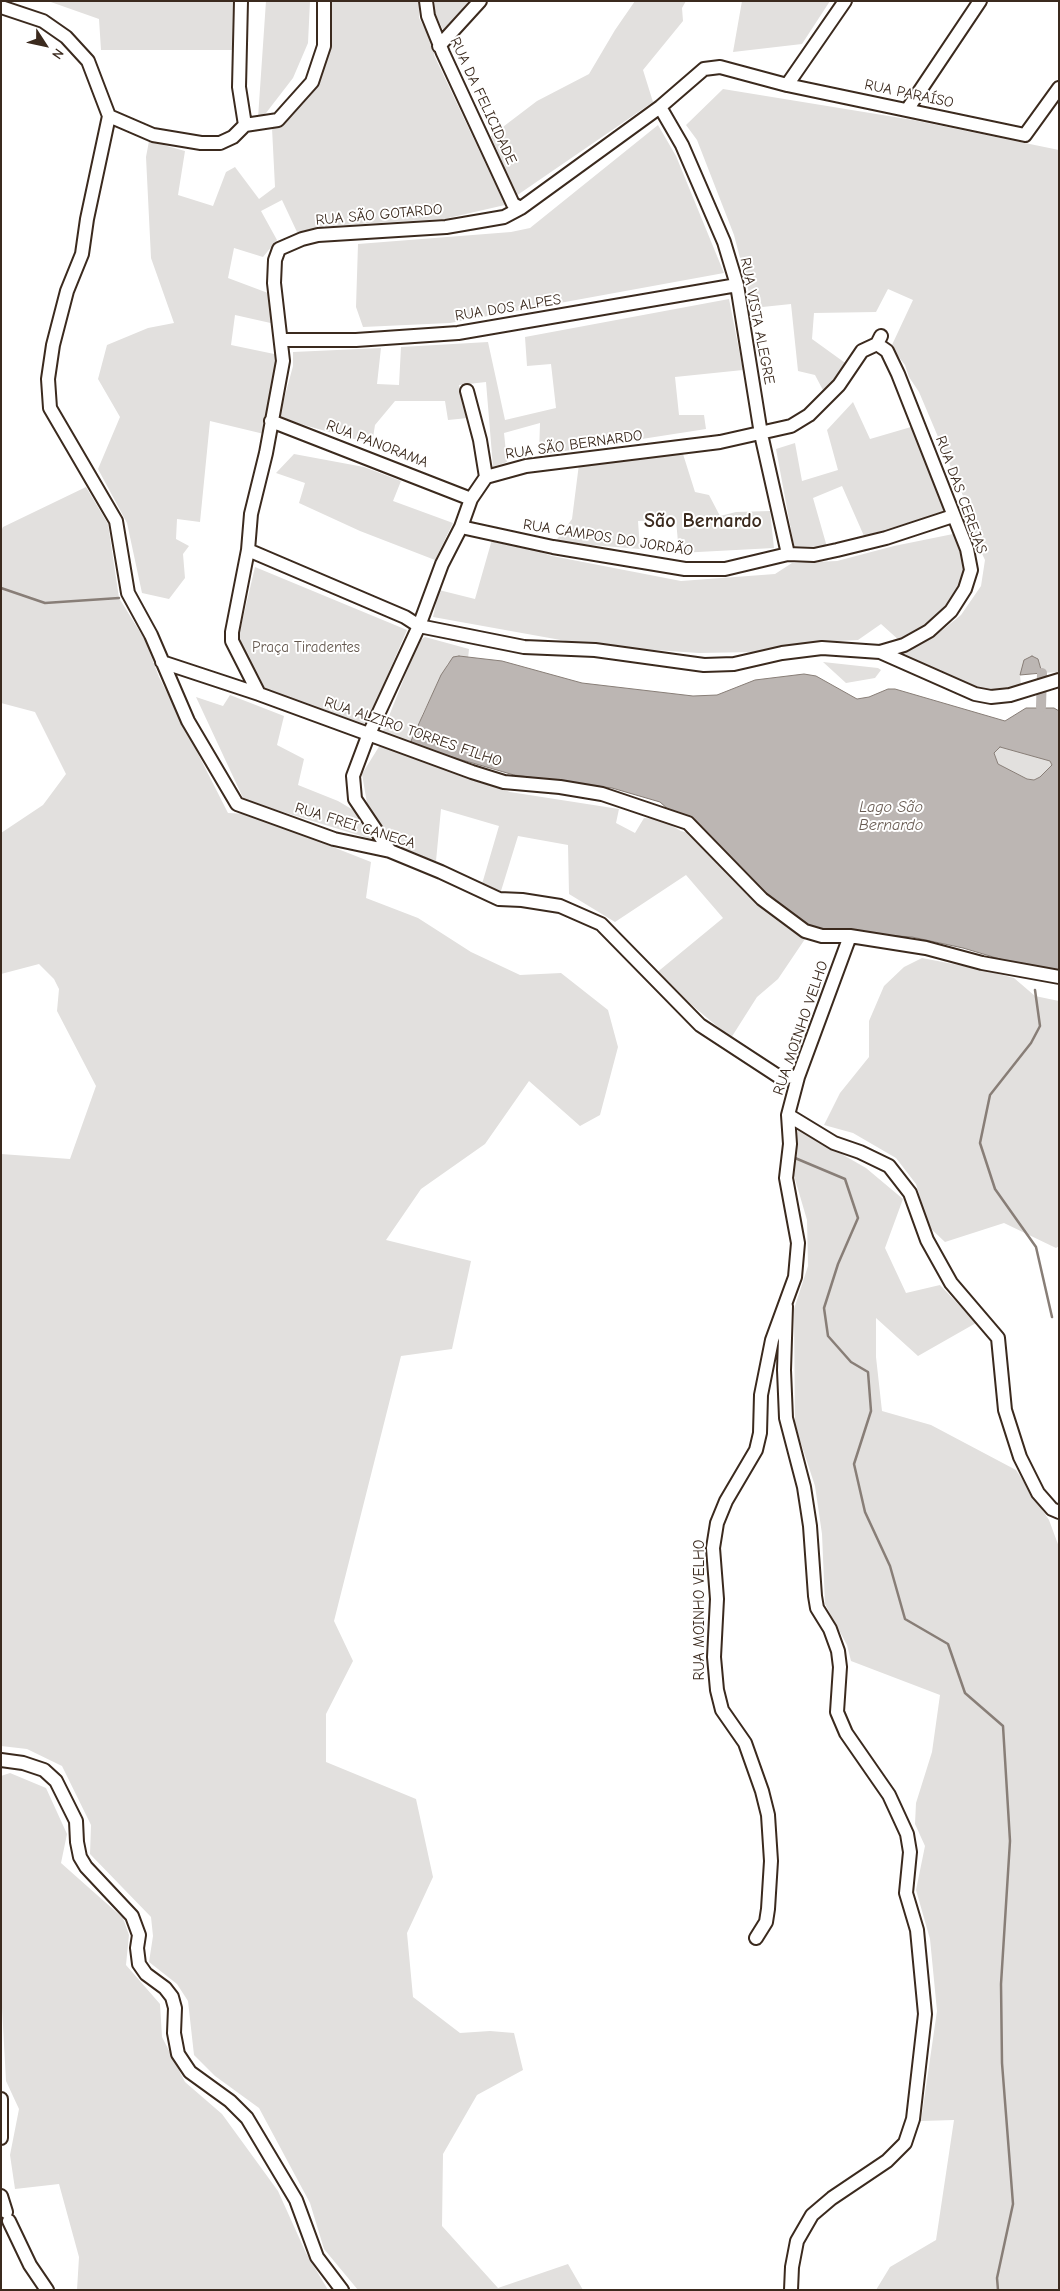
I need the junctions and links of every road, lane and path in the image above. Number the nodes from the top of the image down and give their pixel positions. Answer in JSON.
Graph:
{"nodes":[{"id":1,"x":241,"y":1,"type":"edge"},
{"id":2,"x":324,"y":1,"type":"edge"},
{"id":3,"x":426,"y":1,"type":"edge"},
{"id":4,"x":480,"y":1,"type":"edge"},
{"id":5,"x":845,"y":1,"type":"edge"},
{"id":6,"x":980,"y":1,"type":"edge"},
{"id":7,"x":1,"y":7,"type":"edge"},
{"id":8,"x":439,"y":46,"type":"junction"},
{"id":9,"x":787,"y":85,"type":"junction"},
{"id":10,"x":1059,"y":88,"type":"edge"},
{"id":11,"x":660,"y":107,"type":"junction"},
{"id":12,"x":907,"y":110,"type":"junction"},
{"id":13,"x":109,"y":116,"type":"junction"},
{"id":14,"x":245,"y":125,"type":"junction"},
{"id":15,"x":521,"y":208,"type":"junction"},
{"id":16,"x":737,"y":285,"type":"junction"},
{"id":17,"x":282,"y":340,"type":"junction"},
{"id":18,"x":879,"y":340,"type":"joint"},
{"id":19,"x":467,"y":391,"type":"dead end"},
{"id":20,"x":271,"y":421,"type":"junction"},
{"id":21,"x":761,"y":434,"type":"junction"},
{"id":22,"x":486,"y":477,"type":"junction"},
{"id":23,"x":471,"y":499,"type":"junction"},
{"id":24,"x":954,"y":516,"type":"junction"},
{"id":25,"x":461,"y":527,"type":"junction"},
{"id":26,"x":248,"y":550,"type":"junction"},
{"id":27,"x":788,"y":554,"type":"junction"},
{"id":28,"x":419,"y":626,"type":"junction"},
{"id":29,"x":880,"y":652,"type":"junction"},
{"id":30,"x":162,"y":662,"type":"junction"},
{"id":31,"x":1059,"y":680,"type":"edge"},
{"id":32,"x":259,"y":694,"type":"junction"},
{"id":33,"x":368,"y":736,"type":"junction"},
{"id":34,"x":390,"y":851,"type":"junction"},
{"id":35,"x":850,"y":936,"type":"junction"},
{"id":36,"x":1059,"y":977,"type":"edge"},
{"id":37,"x":798,"y":1077,"type":"junction"},
{"id":38,"x":788,"y":1115,"type":"junction"},
{"id":39,"x":786,"y":1306,"type":"junction"},
{"id":40,"x":1059,"y":1512,"type":"edge"},
{"id":41,"x":3,"y":1760,"type":"edge"},
{"id":42,"x":756,"y":1938,"type":"dead end"},
{"id":43,"x":1,"y":2099,"type":"edge"},
{"id":44,"x":1,"y":2138,"type":"edge"},
{"id":45,"x":1,"y":2196,"type":"edge"},
{"id":46,"x":47,"y":2290,"type":"edge"},
{"id":47,"x":342,"y":2290,"type":"edge"},
{"id":48,"x":791,"y":2290,"type":"edge"}],
"edges":[{"from":1,"to":14,"type":"street"},
{"from":2,"to":14,"type":"street"},
{"from":3,"to":8,"type":"street","name":"RUA DA FELICIDADE"},
{"from":4,"to":8,"type":"street"},
{"from":5,"to":9,"type":"street"},
{"from":6,"to":12,"type":"street"},
{"from":7,"to":13,"type":"street"},
{"from":8,"to":15,"type":"street","name":"RUA DA FELICIDADE"},
{"from":9,"to":11,"type":"street","name":"RUA SÃO GOTARDO"},
{"from":9,"to":12,"type":"street","name":"RUA PARAÍSO"},
{"from":10,"to":12,"type":"street","name":"RUA PARAÍSO"},
{"from":11,"to":15,"type":"street","name":"RUA SÃO GOTARDO"},
{"from":11,"to":16,"type":"street","name":"RUA VISTA ALEGRE"},
{"from":13,"to":14,"type":"street"},
{"from":13,"to":30,"type":"street","name":"RUA FREI CANECA"},
{"from":15,"to":17,"type":"street","name":"RUA SÃO GOTARDO"},
{"from":16,"to":17,"type":"street","name":"RUA DOS ALPES"},
{"from":16,"to":21,"type":"street","name":"RUA VISTA ALEGRE"},
{"from":17,"to":20,"type":"street","name":"RUA SÃO GOTARDO"},
{"from":18,"to":21,"type":"street","name":"RUA SÃO BERNARDO"},
{"from":18,"to":24,"type":"street","name":"RUA DAS CEREJAS"},
{"from":19,"to":22,"type":"street"},
{"from":20,"to":23,"type":"street","name":"RUA PANORAMA"},
{"from":20,"to":26,"type":"street","name":"RUA SÃO GOTARDO"},
{"from":21,"to":22,"type":"street","name":"RUA SÃO BERNARDO"},
{"from":21,"to":27,"type":"street","name":"RUA VISTA ALEGRE"},
{"from":22,"to":23,"type":"street"},
{"from":23,"to":25,"type":"street"},
{"from":24,"to":27,"type":"street","name":"RUA CAMPOS DO JORDÃO"},
{"from":24,"to":29,"type":"street","name":"RUA DAS CEREJAS"},
{"from":25,"to":27,"type":"street","name":"RUA CAMPOS DO JORDÃO"},
{"from":25,"to":28,"type":"street"},
{"from":26,"to":28,"type":"street"},
{"from":26,"to":32,"type":"street","name":"RUA SÃO GOTARDO"},
{"from":28,"to":29,"type":"street"},
{"from":28,"to":33,"type":"street"},
{"from":29,"to":31,"type":"street"},
{"from":30,"to":32,"type":"street","name":"RUA ALZIRO TORRES FILHO"},
{"from":30,"to":34,"type":"street","name":"RUA FREI CANECA"},
{"from":32,"to":33,"type":"street","name":"RUA ALZIRO TORRES FILHO"},
{"from":33,"to":34,"type":"street"},
{"from":33,"to":35,"type":"street","name":"RUA ALZIRO TORRES FILHO"},
{"from":34,"to":37,"type":"street","name":"RUA FREI CANECA"},
{"from":35,"to":36,"type":"street","name":"RUA ALZIRO TORRES FILHO"},
{"from":35,"to":37,"type":"street","name":"RUA MOINHO VELHO"},
{"from":37,"to":38,"type":"street","name":"RUA MOINHO VELHO"},
{"from":38,"to":39,"type":"street","name":"RUA MOINHO VELHO"},
{"from":38,"to":40,"type":"street"},
{"from":39,"to":42,"type":"street","name":"RUA MOINHO VELHO"},
{"from":39,"to":48,"type":"street"},
{"from":41,"to":47,"type":"street"},
{"from":43,"to":44,"type":"street"},
{"from":45,"to":46,"type":"street"}]}
